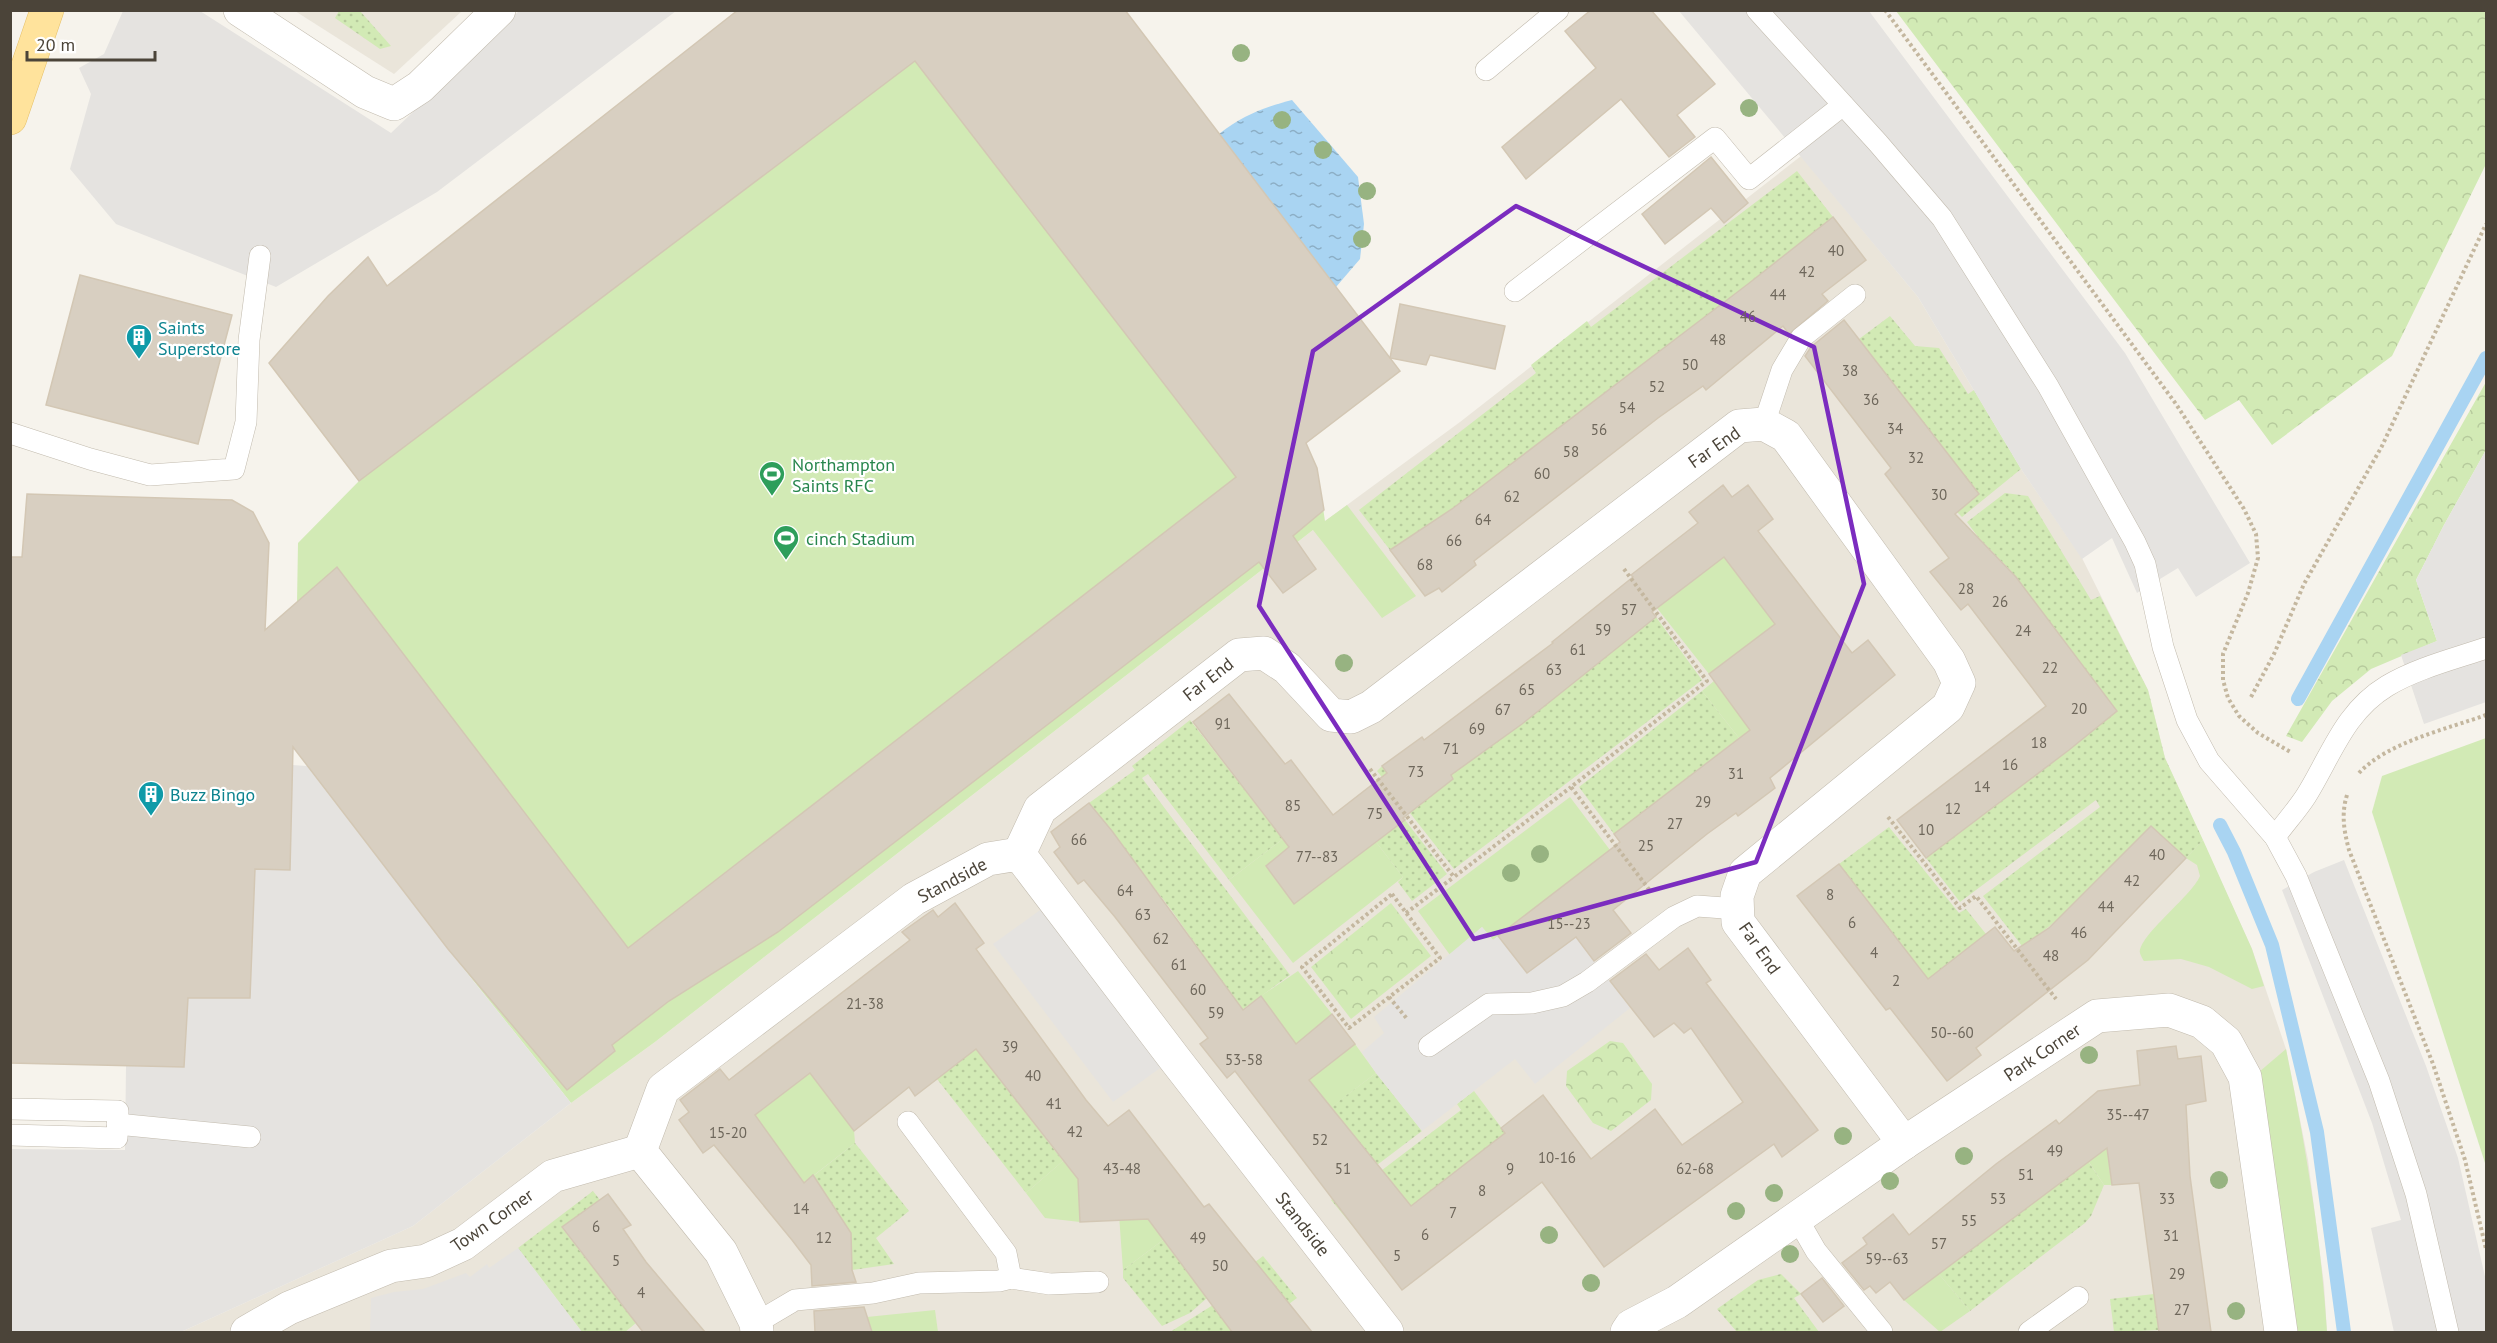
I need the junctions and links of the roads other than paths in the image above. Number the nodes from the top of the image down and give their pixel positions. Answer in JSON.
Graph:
{"nodes":[{"id":1,"x":47,"y":10,"type":"edge"},
{"id":2,"x":499,"y":10,"type":"edge"},
{"id":3,"x":1557,"y":10,"type":"edge"},
{"id":4,"x":1756,"y":10,"type":"edge"},
{"id":5,"x":254,"y":14,"type":"edge"},
{"id":6,"x":1486,"y":70,"type":"dead end"},
{"id":7,"x":1843,"y":105,"type":"junction"},
{"id":8,"x":10,"y":118,"type":"edge"},
{"id":9,"x":260,"y":256,"type":"dead end"},
{"id":10,"x":1515,"y":291,"type":"dead end"},
{"id":11,"x":1855,"y":295,"type":"dead end"},
{"id":12,"x":1764,"y":424,"type":"junction"},
{"id":13,"x":10,"y":433,"type":"edge"},
{"id":14,"x":2487,"y":648,"type":"edge"},
{"id":15,"x":2275,"y":837,"type":"junction"},
{"id":16,"x":1019,"y":854,"type":"junction"},
{"id":17,"x":1738,"y":909,"type":"junction"},
{"id":18,"x":1430,"y":1046,"type":"dead end"},
{"id":19,"x":10,"y":1109,"type":"edge"},
{"id":20,"x":908,"y":1122,"type":"dead end"},
{"id":21,"x":117,"y":1124,"type":"junction"},
{"id":22,"x":10,"y":1135,"type":"edge"},
{"id":23,"x":250,"y":1137,"type":"dead end"},
{"id":24,"x":1904,"y":1143,"type":"junction"},
{"id":25,"x":640,"y":1151,"type":"junction"},
{"id":26,"x":1797,"y":1218,"type":"junction"},
{"id":27,"x":1011,"y":1278,"type":"junction"},
{"id":28,"x":1098,"y":1282,"type":"dead end"},
{"id":29,"x":2078,"y":1297,"type":"dead end"},
{"id":30,"x":757,"y":1328,"type":"edge"},
{"id":31,"x":247,"y":1332,"type":"edge"},
{"id":32,"x":1388,"y":1332,"type":"edge"},
{"id":33,"x":1627,"y":1332,"type":"edge"},
{"id":34,"x":1882,"y":1332,"type":"edge"},
{"id":35,"x":2029,"y":1332,"type":"edge"},
{"id":36,"x":2281,"y":1332,"type":"edge"},
{"id":37,"x":2448,"y":1332,"type":"edge"}],
"edges":[{"from":1,"to":8,"type":"main road"},
{"from":2,"to":5,"type":"street"},
{"from":3,"to":6,"type":"lane"},
{"from":4,"to":7,"type":"lane"},
{"from":7,"to":10,"type":"lane"},
{"from":7,"to":15,"type":"lane"},
{"from":9,"to":13,"type":"lane"},
{"from":11,"to":12,"type":"lane"},
{"from":12,"to":16,"type":"street","name":"Far End"},
{"from":12,"to":17,"type":"street","name":"Far End"},
{"from":14,"to":15,"type":"lane"},
{"from":15,"to":37,"type":"lane"},
{"from":16,"to":25,"type":"street","name":"Standside"},
{"from":16,"to":32,"type":"street","name":"Standside"},
{"from":17,"to":18,"type":"lane"},
{"from":17,"to":24,"type":"street","name":"Far End"},
{"from":19,"to":21,"type":"lane"},
{"from":20,"to":27,"type":"lane"},
{"from":21,"to":22,"type":"lane"},
{"from":21,"to":23,"type":"lane"},
{"from":24,"to":26,"type":"street","name":"Park Corner"},
{"from":24,"to":36,"type":"street","name":"Park Corner"},
{"from":25,"to":30,"type":"street"},
{"from":25,"to":31,"type":"street","name":"Town Corner"},
{"from":26,"to":33,"type":"street","name":"Park Corner"},
{"from":26,"to":34,"type":"lane"},
{"from":27,"to":28,"type":"lane"},
{"from":27,"to":30,"type":"lane"},
{"from":29,"to":35,"type":"lane"}]}
